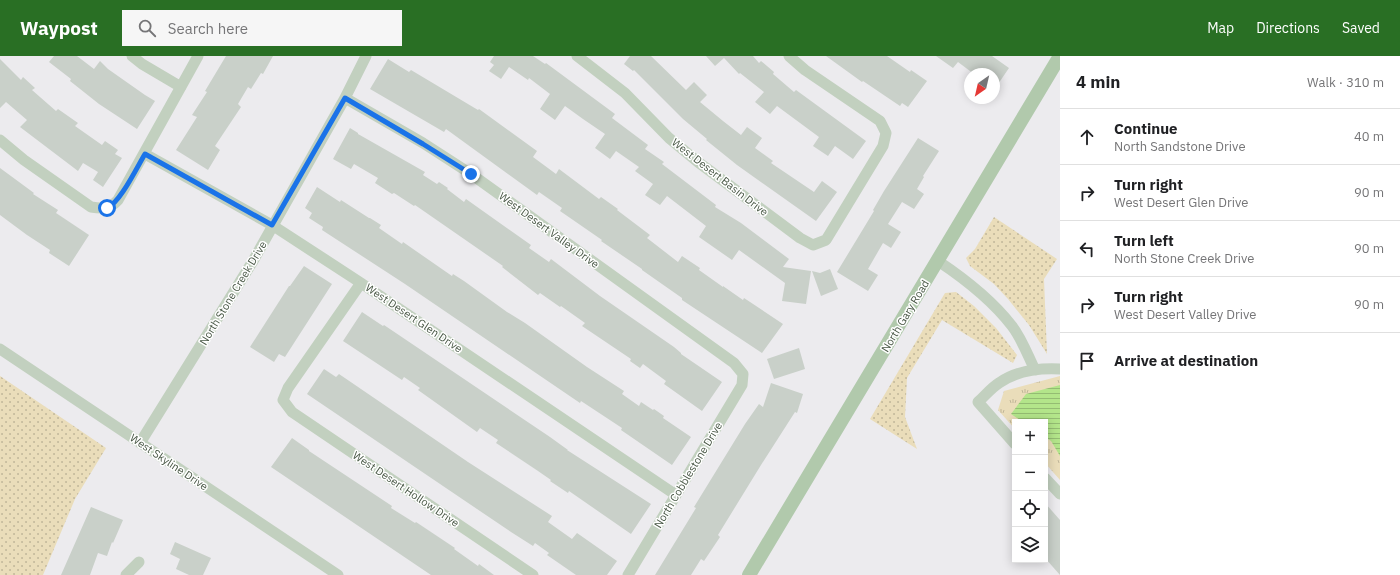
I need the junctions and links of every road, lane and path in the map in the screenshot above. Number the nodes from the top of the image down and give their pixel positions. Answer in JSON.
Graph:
{"nodes":[{"id":1,"x":132,"y":56,"type":"edge"},
{"id":2,"x":198,"y":56,"type":"edge"},
{"id":3,"x":366,"y":56,"type":"edge"},
{"id":4,"x":577,"y":56,"type":"edge"},
{"id":5,"x":789,"y":56,"type":"edge"},
{"id":6,"x":1060,"y":56,"type":"edge"},
{"id":7,"x":181,"y":87,"type":"junction"},
{"id":8,"x":345,"y":98,"type":"junction"},
{"id":9,"x":0,"y":140,"type":"edge"},
{"id":10,"x":145,"y":154,"type":"junction"},
{"id":11,"x":272,"y":225,"type":"junction"},
{"id":12,"x":938,"y":261,"type":"junction"},
{"id":13,"x":361,"y":283,"type":"junction"},
{"id":14,"x":0,"y":349,"type":"edge"},
{"id":15,"x":1060,"y":369,"type":"edge"},
{"id":16,"x":1035,"y":370,"type":"junction"},
{"id":17,"x":743,"y":374,"type":"joint"},
{"id":18,"x":1012,"y":441,"type":"edge"},
{"id":19,"x":140,"y":443,"type":"junction"},
{"id":20,"x":1048,"y":481,"type":"edge"},
{"id":21,"x":676,"y":494,"type":"junction"},
{"id":22,"x":1060,"y":494,"type":"edge"},
{"id":23,"x":139,"y":562,"type":"dead end"},
{"id":24,"x":126,"y":575,"type":"edge"},
{"id":25,"x":338,"y":575,"type":"edge"},
{"id":26,"x":533,"y":575,"type":"edge"},
{"id":27,"x":628,"y":575,"type":"edge"},
{"id":28,"x":749,"y":575,"type":"edge"}],
"edges":[{"from":1,"to":7,"type":"street"},
{"from":2,"to":7,"type":"street"},
{"from":3,"to":8,"type":"street","name":"North Stone Creek Drive"},
{"from":4,"to":5,"type":"street","name":"West Desert Basin Drive"},
{"from":6,"to":12,"type":"main road","name":"North Gary Road"},
{"from":7,"to":10,"type":"street"},
{"from":8,"to":11,"type":"street","name":"North Stone Creek Drive"},
{"from":8,"to":17,"type":"street","name":"West Desert Valley Drive"},
{"from":9,"to":10,"type":"street"},
{"from":10,"to":11,"type":"street","name":"West Desert Glen Drive"},
{"from":11,"to":13,"type":"street","name":"West Desert Glen Drive"},
{"from":11,"to":19,"type":"street","name":"North Stone Creek Drive"},
{"from":12,"to":16,"type":"street"},
{"from":12,"to":28,"type":"main road","name":"North Gary Road"},
{"from":13,"to":21,"type":"street","name":"West Desert Glen Drive"},
{"from":13,"to":26,"type":"street","name":"West Desert Hollow Drive"},
{"from":14,"to":19,"type":"street","name":"West Skyline Drive"},
{"from":15,"to":16,"type":"street"},
{"from":16,"to":18,"type":"street"},
{"from":17,"to":21,"type":"street","name":"North Cobblestone Drive"},
{"from":19,"to":25,"type":"street","name":"West Skyline Drive"},
{"from":20,"to":22,"type":"street"},
{"from":21,"to":27,"type":"street","name":"North Cobblestone Drive"},
{"from":23,"to":24,"type":"street"}]}
